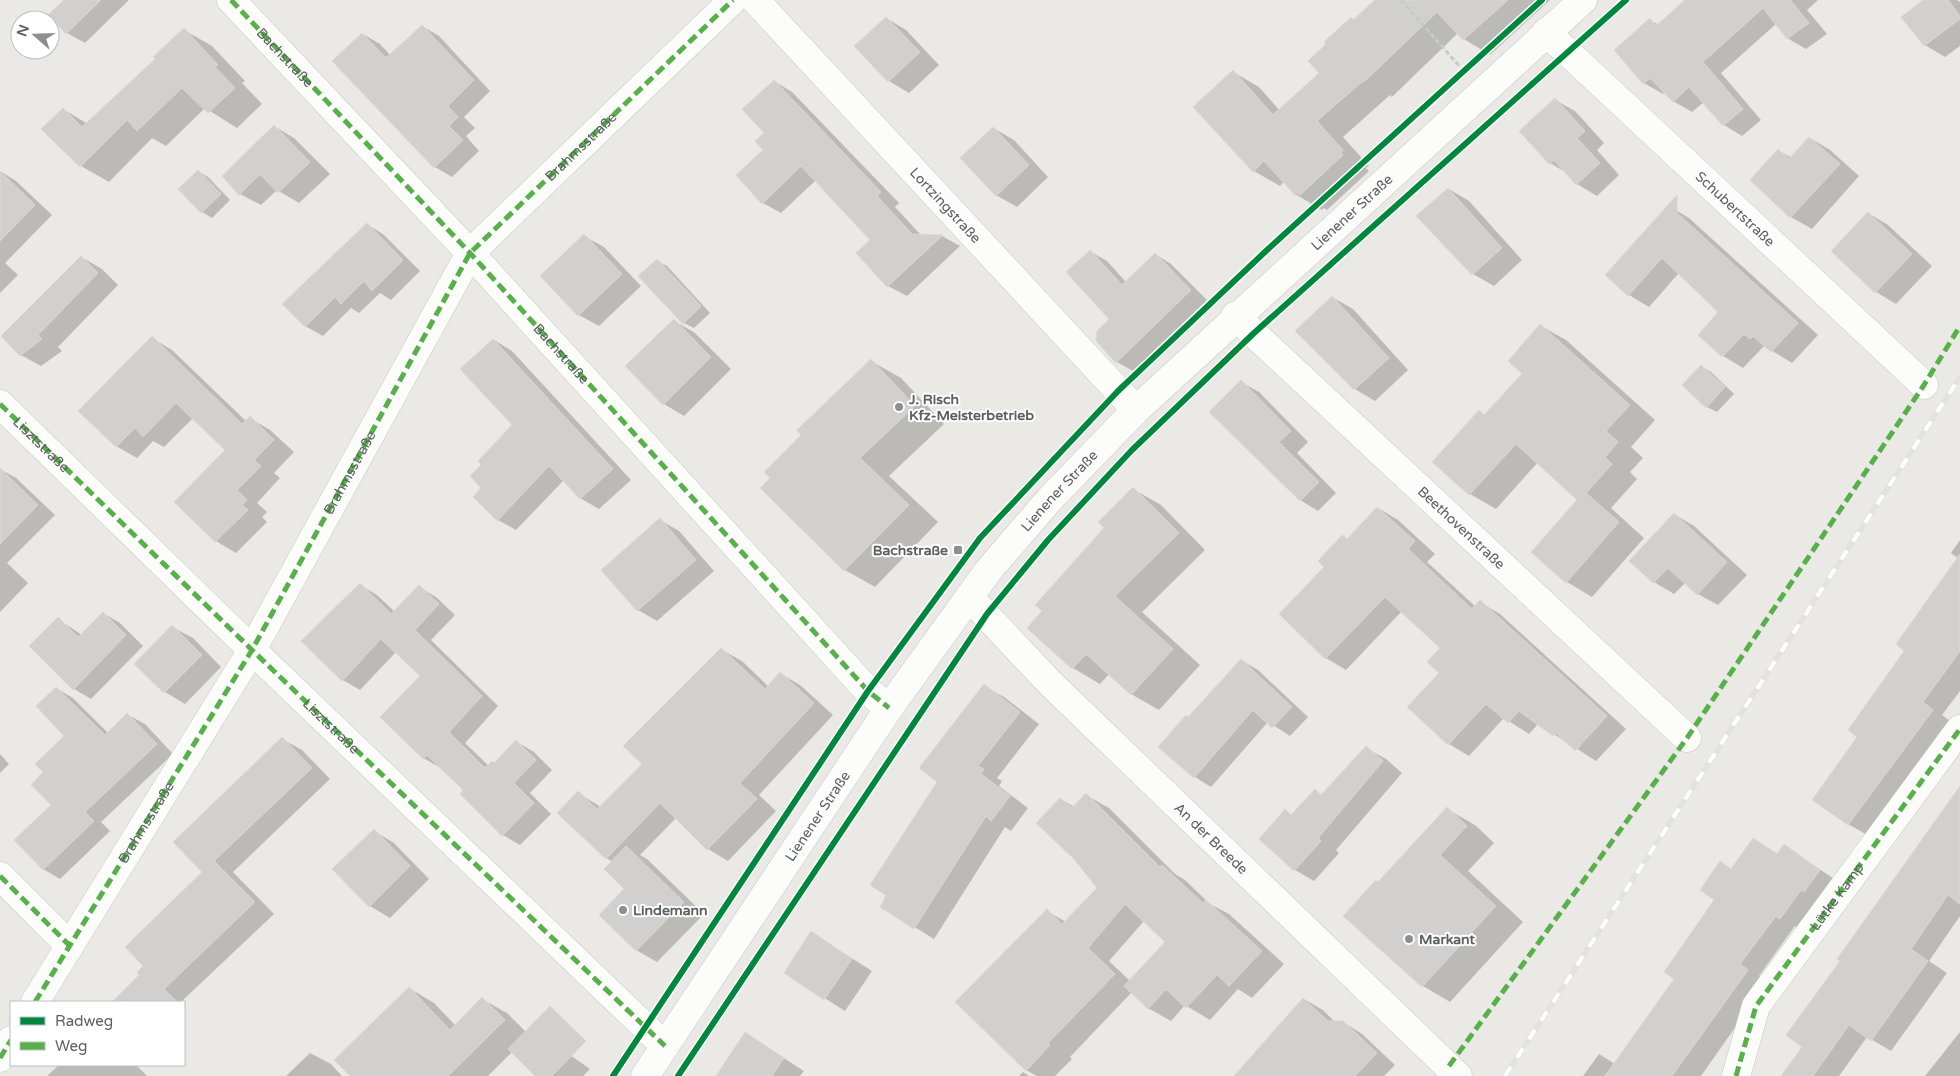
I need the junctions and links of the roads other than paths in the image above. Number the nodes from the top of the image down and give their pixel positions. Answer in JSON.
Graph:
{"nodes":[{"id":1,"x":231,"y":0,"type":"edge"},
{"id":2,"x":733,"y":0,"type":"edge"},
{"id":3,"x":755,"y":0,"type":"edge"},
{"id":4,"x":1583,"y":0,"type":"edge"},
{"id":5,"x":1546,"y":32,"type":"junction"},
{"id":6,"x":470,"y":252,"type":"junction"},
{"id":7,"x":1236,"y":316,"type":"junction"},
{"id":8,"x":1924,"y":385,"type":"dead end"},
{"id":9,"x":0,"y":404,"type":"edge"},
{"id":10,"x":1136,"y":410,"type":"junction"},
{"id":11,"x":968,"y":597,"type":"junction"},
{"id":12,"x":252,"y":650,"type":"junction"},
{"id":13,"x":889,"y":708,"type":"junction"},
{"id":14,"x":1960,"y":729,"type":"edge"},
{"id":15,"x":1687,"y":738,"type":"dead end"},
{"id":16,"x":0,"y":876,"type":"edge"},
{"id":17,"x":70,"y":946,"type":"junction"},
{"id":18,"x":36,"y":1001,"type":"edge"},
{"id":19,"x":10,"y":1042,"type":"edge"},
{"id":20,"x":665,"y":1046,"type":"junction"},
{"id":21,"x":0,"y":1058,"type":"edge"},
{"id":22,"x":645,"y":1076,"type":"edge"},
{"id":23,"x":1458,"y":1076,"type":"edge"},
{"id":24,"x":1736,"y":1076,"type":"edge"}],
"edges":[{"from":1,"to":6,"type":"street","name":"Bachstraße"},
{"from":2,"to":6,"type":"street","name":"Brahmsstraße"},
{"from":3,"to":10,"type":"street","name":"Lortzingstraße"},
{"from":4,"to":5,"type":"street","name":"Lienener Straße"},
{"from":5,"to":7,"type":"street","name":"Lienener Straße"},
{"from":5,"to":8,"type":"street","name":"Schubertstraße"},
{"from":6,"to":12,"type":"street","name":"Brahmsstraße"},
{"from":6,"to":13,"type":"street","name":"Bachstraße"},
{"from":7,"to":10,"type":"street","name":"Lienener Straße"},
{"from":7,"to":15,"type":"street","name":"Beethovenstraße"},
{"from":9,"to":12,"type":"street","name":"Lisztstraße"},
{"from":10,"to":11,"type":"street","name":"Lienener Straße"},
{"from":11,"to":13,"type":"street","name":"Lienener Straße"},
{"from":11,"to":23,"type":"street","name":"An der Breede"},
{"from":12,"to":17,"type":"street","name":"Brahmsstraße"},
{"from":12,"to":20,"type":"street","name":"Lisztstraße"},
{"from":13,"to":20,"type":"street","name":"Lienener Straße"},
{"from":14,"to":24,"type":"street","name":"Lütke Kamp"},
{"from":16,"to":17,"type":"street"},
{"from":17,"to":18,"type":"street","name":"Brahmsstraße"},
{"from":19,"to":21,"type":"street"},
{"from":20,"to":22,"type":"street","name":"Lienener Straße"}]}
